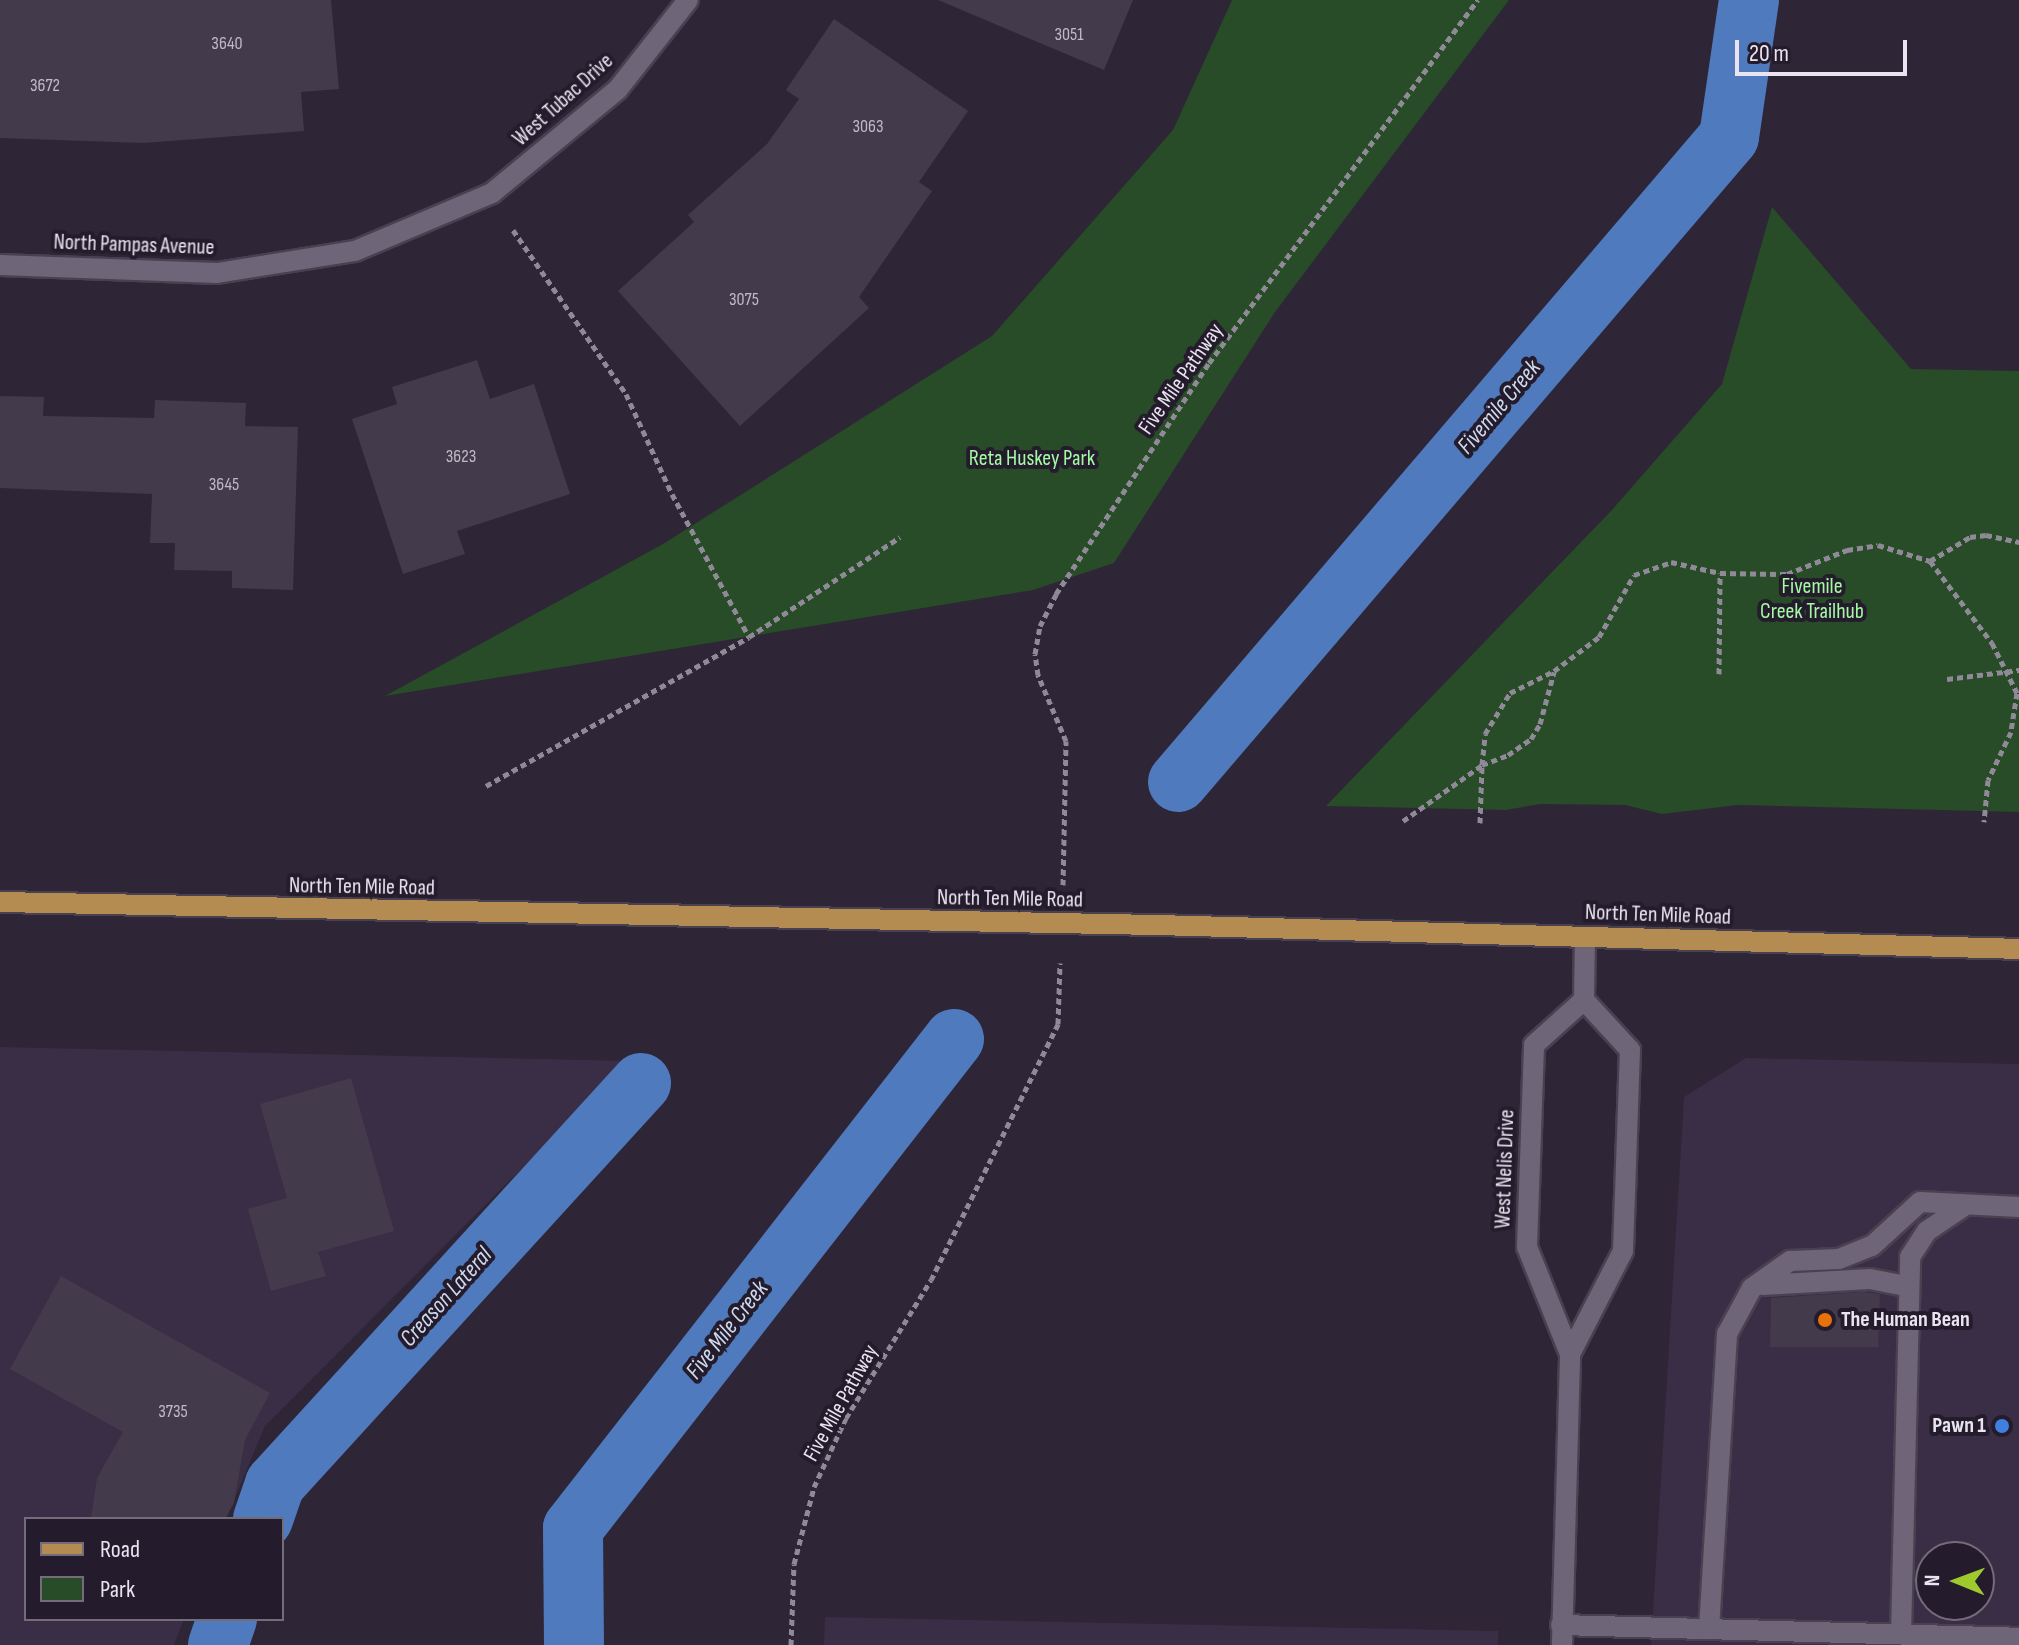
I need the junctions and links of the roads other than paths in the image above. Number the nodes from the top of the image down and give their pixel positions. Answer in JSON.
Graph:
{"nodes":[{"id":1,"x":688,"y":0,"type":"edge"},
{"id":2,"x":492,"y":193,"type":"joint"},
{"id":3,"x":0,"y":265,"type":"edge"},
{"id":4,"x":0,"y":902,"type":"edge"},
{"id":5,"x":1585,"y":937,"type":"junction"},
{"id":6,"x":2019,"y":949,"type":"edge"},
{"id":7,"x":1584,"y":1000,"type":"junction"},
{"id":8,"x":1964,"y":1206,"type":"junction"},
{"id":9,"x":2019,"y":1207,"type":"edge"},
{"id":10,"x":1906,"y":1286,"type":"junction"},
{"id":11,"x":1752,"y":1288,"type":"junction"},
{"id":12,"x":1570,"y":1354,"type":"junction"},
{"id":13,"x":1709,"y":1629,"type":"junction"},
{"id":14,"x":1901,"y":1634,"type":"junction"},
{"id":15,"x":1561,"y":1635,"type":"edge"},
{"id":16,"x":2019,"y":1638,"type":"edge"}],
"edges":[{"from":1,"to":2,"type":"street","name":"West Tubac Drive"},
{"from":2,"to":3,"type":"street","name":"North Pampas Avenue"},
{"from":4,"to":5,"type":"main road","name":"North Ten Mile Road"},
{"from":5,"to":6,"type":"main road","name":"North Ten Mile Road"},
{"from":5,"to":7,"type":"street"},
{"from":7,"to":12,"type":"street","name":"West Nelis Drive"},
{"from":7,"to":12,"type":"street","name":"West Nelis Drive"},
{"from":8,"to":9,"type":"street"},
{"from":8,"to":10,"type":"street"},
{"from":8,"to":11,"type":"street"},
{"from":10,"to":11,"type":"street"},
{"from":10,"to":14,"type":"street"},
{"from":11,"to":13,"type":"street"},
{"from":12,"to":15,"type":"street","name":"West Nelis Drive"},
{"from":13,"to":14,"type":"street"},
{"from":13,"to":15,"type":"street"},
{"from":14,"to":16,"type":"street"}]}
